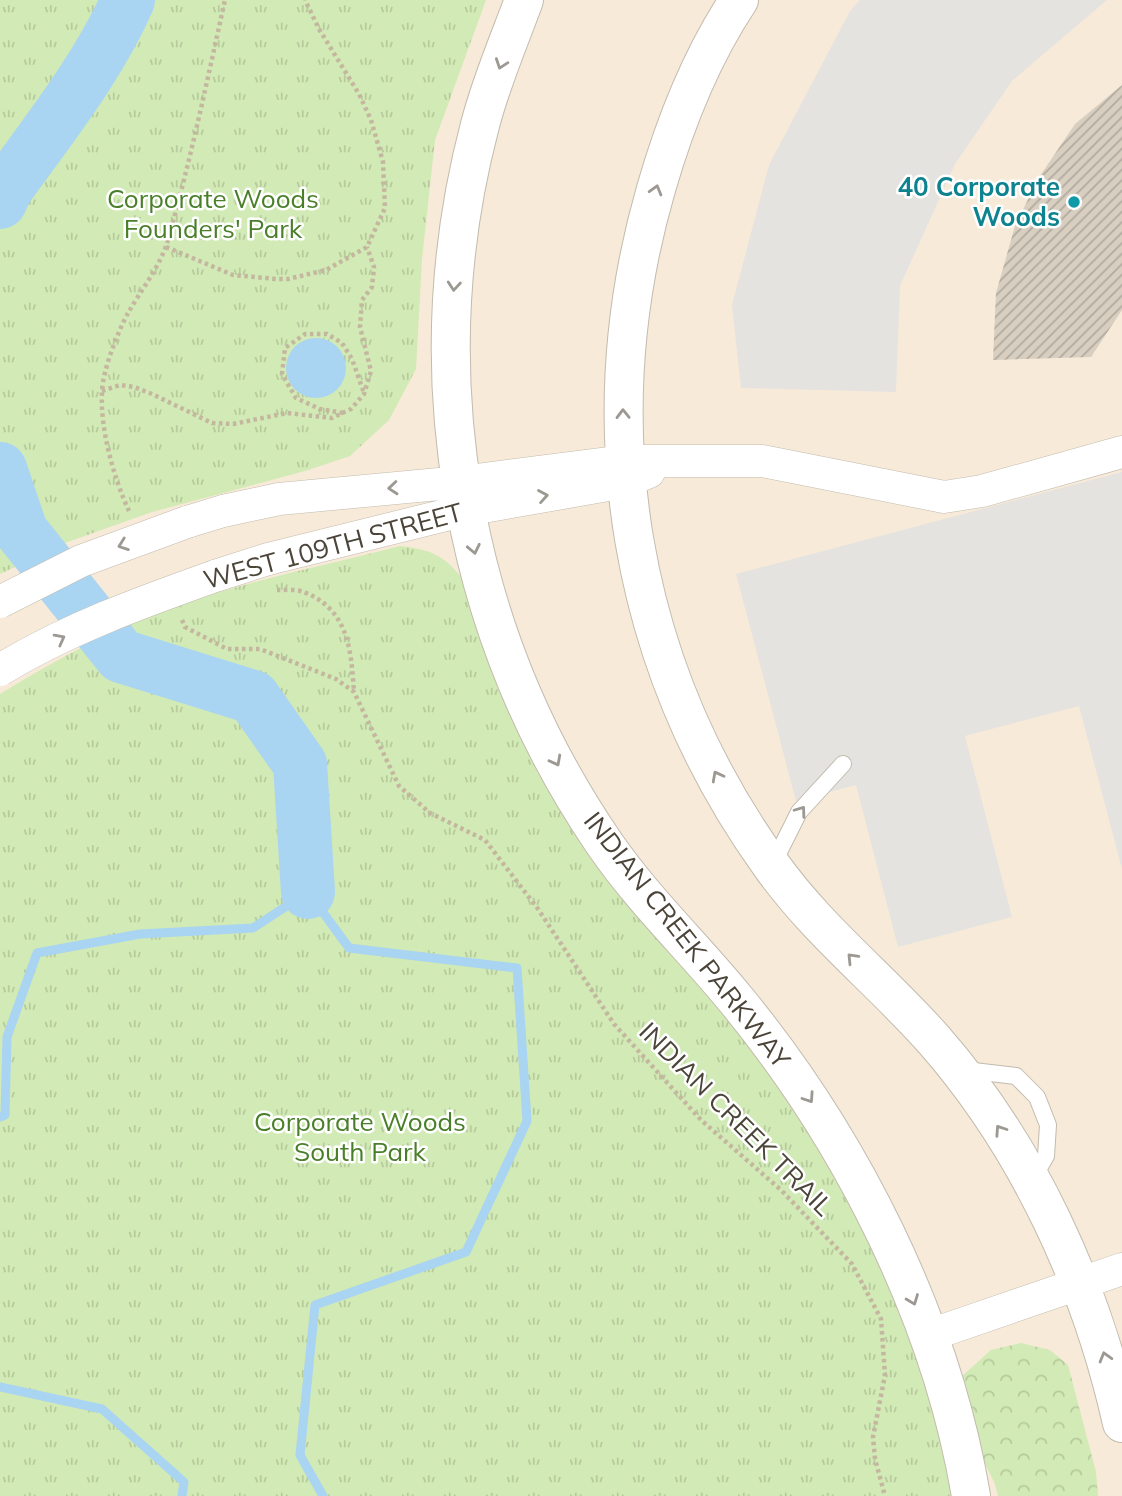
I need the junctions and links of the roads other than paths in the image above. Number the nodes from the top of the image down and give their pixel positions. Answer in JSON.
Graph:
{"nodes":[{"id":1,"x":524,"y":0,"type":"edge"},
{"id":2,"x":740,"y":0,"type":"edge"},
{"id":3,"x":1122,"y":452,"type":"edge"},
{"id":4,"x":625,"y":471,"type":"junction"},
{"id":5,"x":464,"y":496,"type":"junction"},
{"id":6,"x":0,"y":602,"type":"edge"},
{"id":7,"x":0,"y":670,"type":"edge"},
{"id":8,"x":843,"y":764,"type":"dead end"},
{"id":9,"x":772,"y":866,"type":"junction"},
{"id":10,"x":1122,"y":1269,"type":"edge"},
{"id":11,"x":1081,"y":1283,"type":"junction"},
{"id":12,"x":927,"y":1336,"type":"junction"},
{"id":13,"x":1122,"y":1423,"type":"edge"},
{"id":14,"x":971,"y":1496,"type":"edge"}],
"edges":[{"from":1,"to":5,"type":"street","name":"INDIAN CREEK PARKWAY","one_way":true},
{"from":4,"to":2,"type":"street","one_way":true},
{"from":3,"to":4,"type":"street","name":"WEST 109TH STREET"},
{"from":4,"to":5,"type":"street","name":"WEST 109TH STREET"},
{"from":9,"to":4,"type":"street","one_way":true},
{"from":5,"to":6,"type":"street","name":"WEST 109TH STREET","one_way":true,"bridge":true},
{"from":7,"to":5,"type":"street","name":"WEST 109TH STREET","one_way":true,"bridge":true},
{"from":5,"to":12,"type":"street","name":"INDIAN CREEK PARKWAY","one_way":true},
{"from":9,"to":8,"type":"lane","one_way":true},
{"from":11,"to":9,"type":"street","one_way":true},
{"from":10,"to":11,"type":"street"},
{"from":11,"to":12,"type":"street"},
{"from":13,"to":11,"type":"street","one_way":true},
{"from":12,"to":14,"type":"street","name":"INDIAN CREEK PARKWAY"}]}
